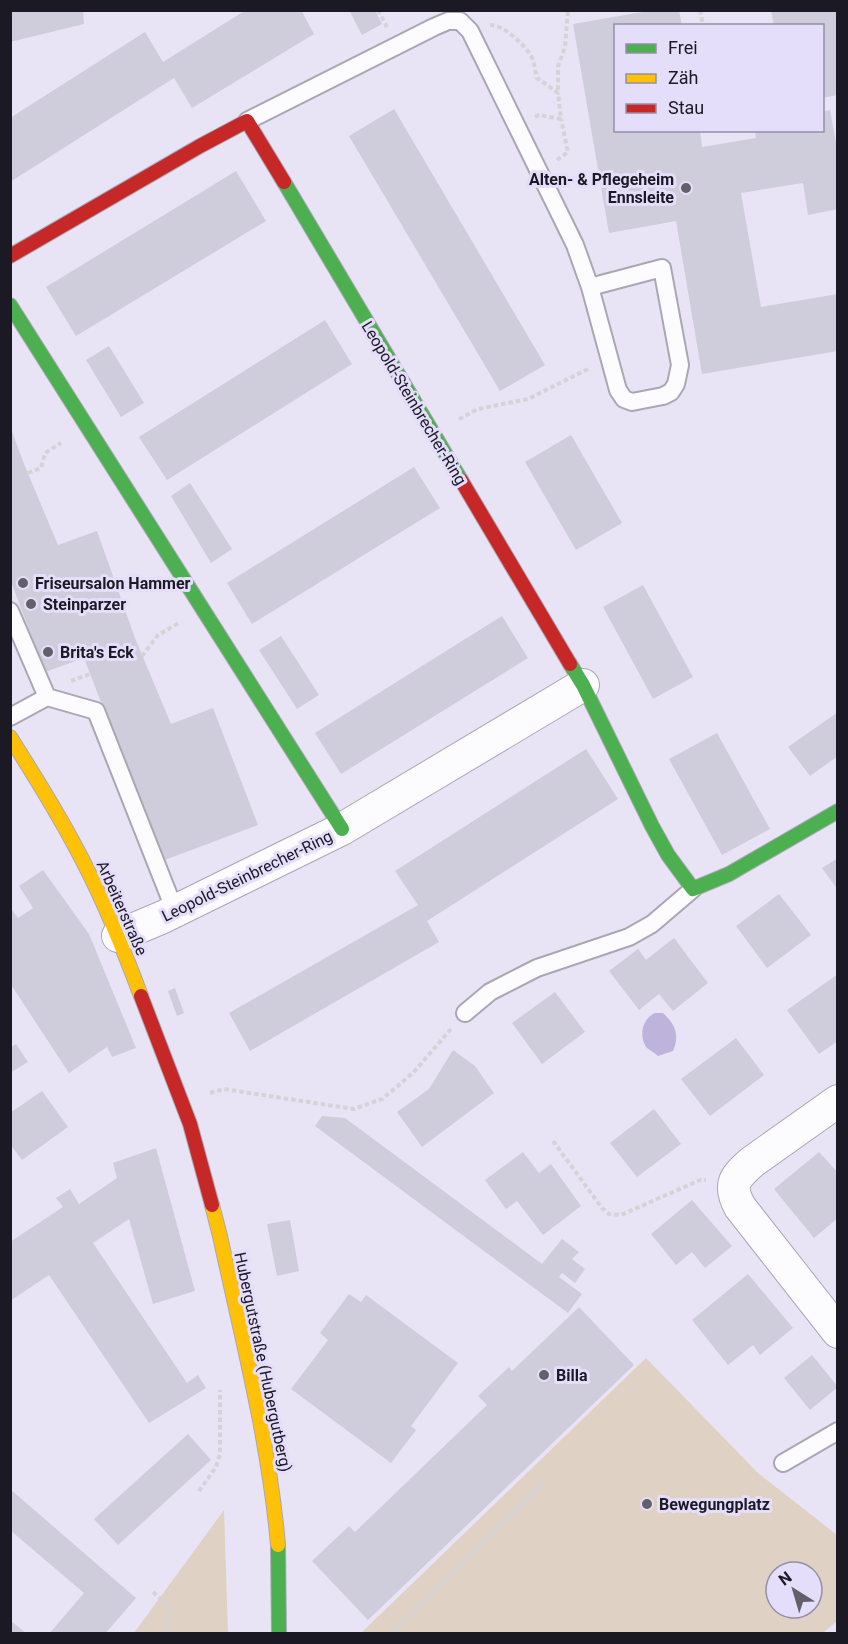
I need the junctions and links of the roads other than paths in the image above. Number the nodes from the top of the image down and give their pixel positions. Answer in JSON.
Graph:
{"nodes":[{"id":1,"x":247,"y":121,"type":"junction"},
{"id":2,"x":10,"y":256,"type":"edge"},
{"id":3,"x":590,"y":287,"type":"junction"},
{"id":4,"x":10,"y":304,"type":"edge"},
{"id":5,"x":10,"y":611,"type":"edge"},
{"id":6,"x":582,"y":685,"type":"junction"},
{"id":7,"x":46,"y":697,"type":"junction"},
{"id":8,"x":10,"y":717,"type":"edge"},
{"id":9,"x":10,"y":737,"type":"edge"},
{"id":10,"x":837,"y":811,"type":"edge"},
{"id":11,"x":342,"y":829,"type":"junction"},
{"id":12,"x":693,"y":890,"type":"junction"},
{"id":13,"x":175,"y":911,"type":"junction"},
{"id":14,"x":118,"y":936,"type":"junction"},
{"id":15,"x":465,"y":1013,"type":"road end"},
{"id":16,"x":837,"y":1101,"type":"edge"},
{"id":17,"x":183,"y":1103,"type":"joint"},
{"id":18,"x":837,"y":1332,"type":"edge"},
{"id":19,"x":837,"y":1431,"type":"edge"},
{"id":20,"x":783,"y":1463,"type":"dead end"},
{"id":21,"x":279,"y":1634,"type":"edge"}],
"edges":[{"from":1,"to":2,"type":"street"},
{"from":1,"to":3,"type":"lane"},
{"from":1,"to":6,"type":"street","name":"Leopold-Steinbrecher-Ring"},
{"from":3,"to":3,"type":"lane"},
{"from":4,"to":11,"type":"street","name":"Leopold-Steinbrecher-Ring"},
{"from":5,"to":7,"type":"lane"},
{"from":6,"to":11,"type":"street","name":"Leopold-Steinbrecher-Ring"},
{"from":6,"to":12,"type":"street","name":"Leopold-Steinbrecher-Ring"},
{"from":7,"to":8,"type":"lane"},
{"from":7,"to":13,"type":"lane"},
{"from":9,"to":14,"type":"street","name":"Arbeiterstraße"},
{"from":10,"to":12,"type":"street"},
{"from":11,"to":13,"type":"street","name":"Leopold-Steinbrecher-Ring"},
{"from":12,"to":15,"type":"lane"},
{"from":13,"to":14,"type":"street","name":"Leopold-Steinbrecher-Ring"},
{"from":14,"to":17,"type":"street","name":"Arbeiterstraße"},
{"from":16,"to":18,"type":"street"},
{"from":17,"to":21,"type":"street","name":"Hubergutstraße (Hubergutberg)"},
{"from":19,"to":20,"type":"lane"}]}
